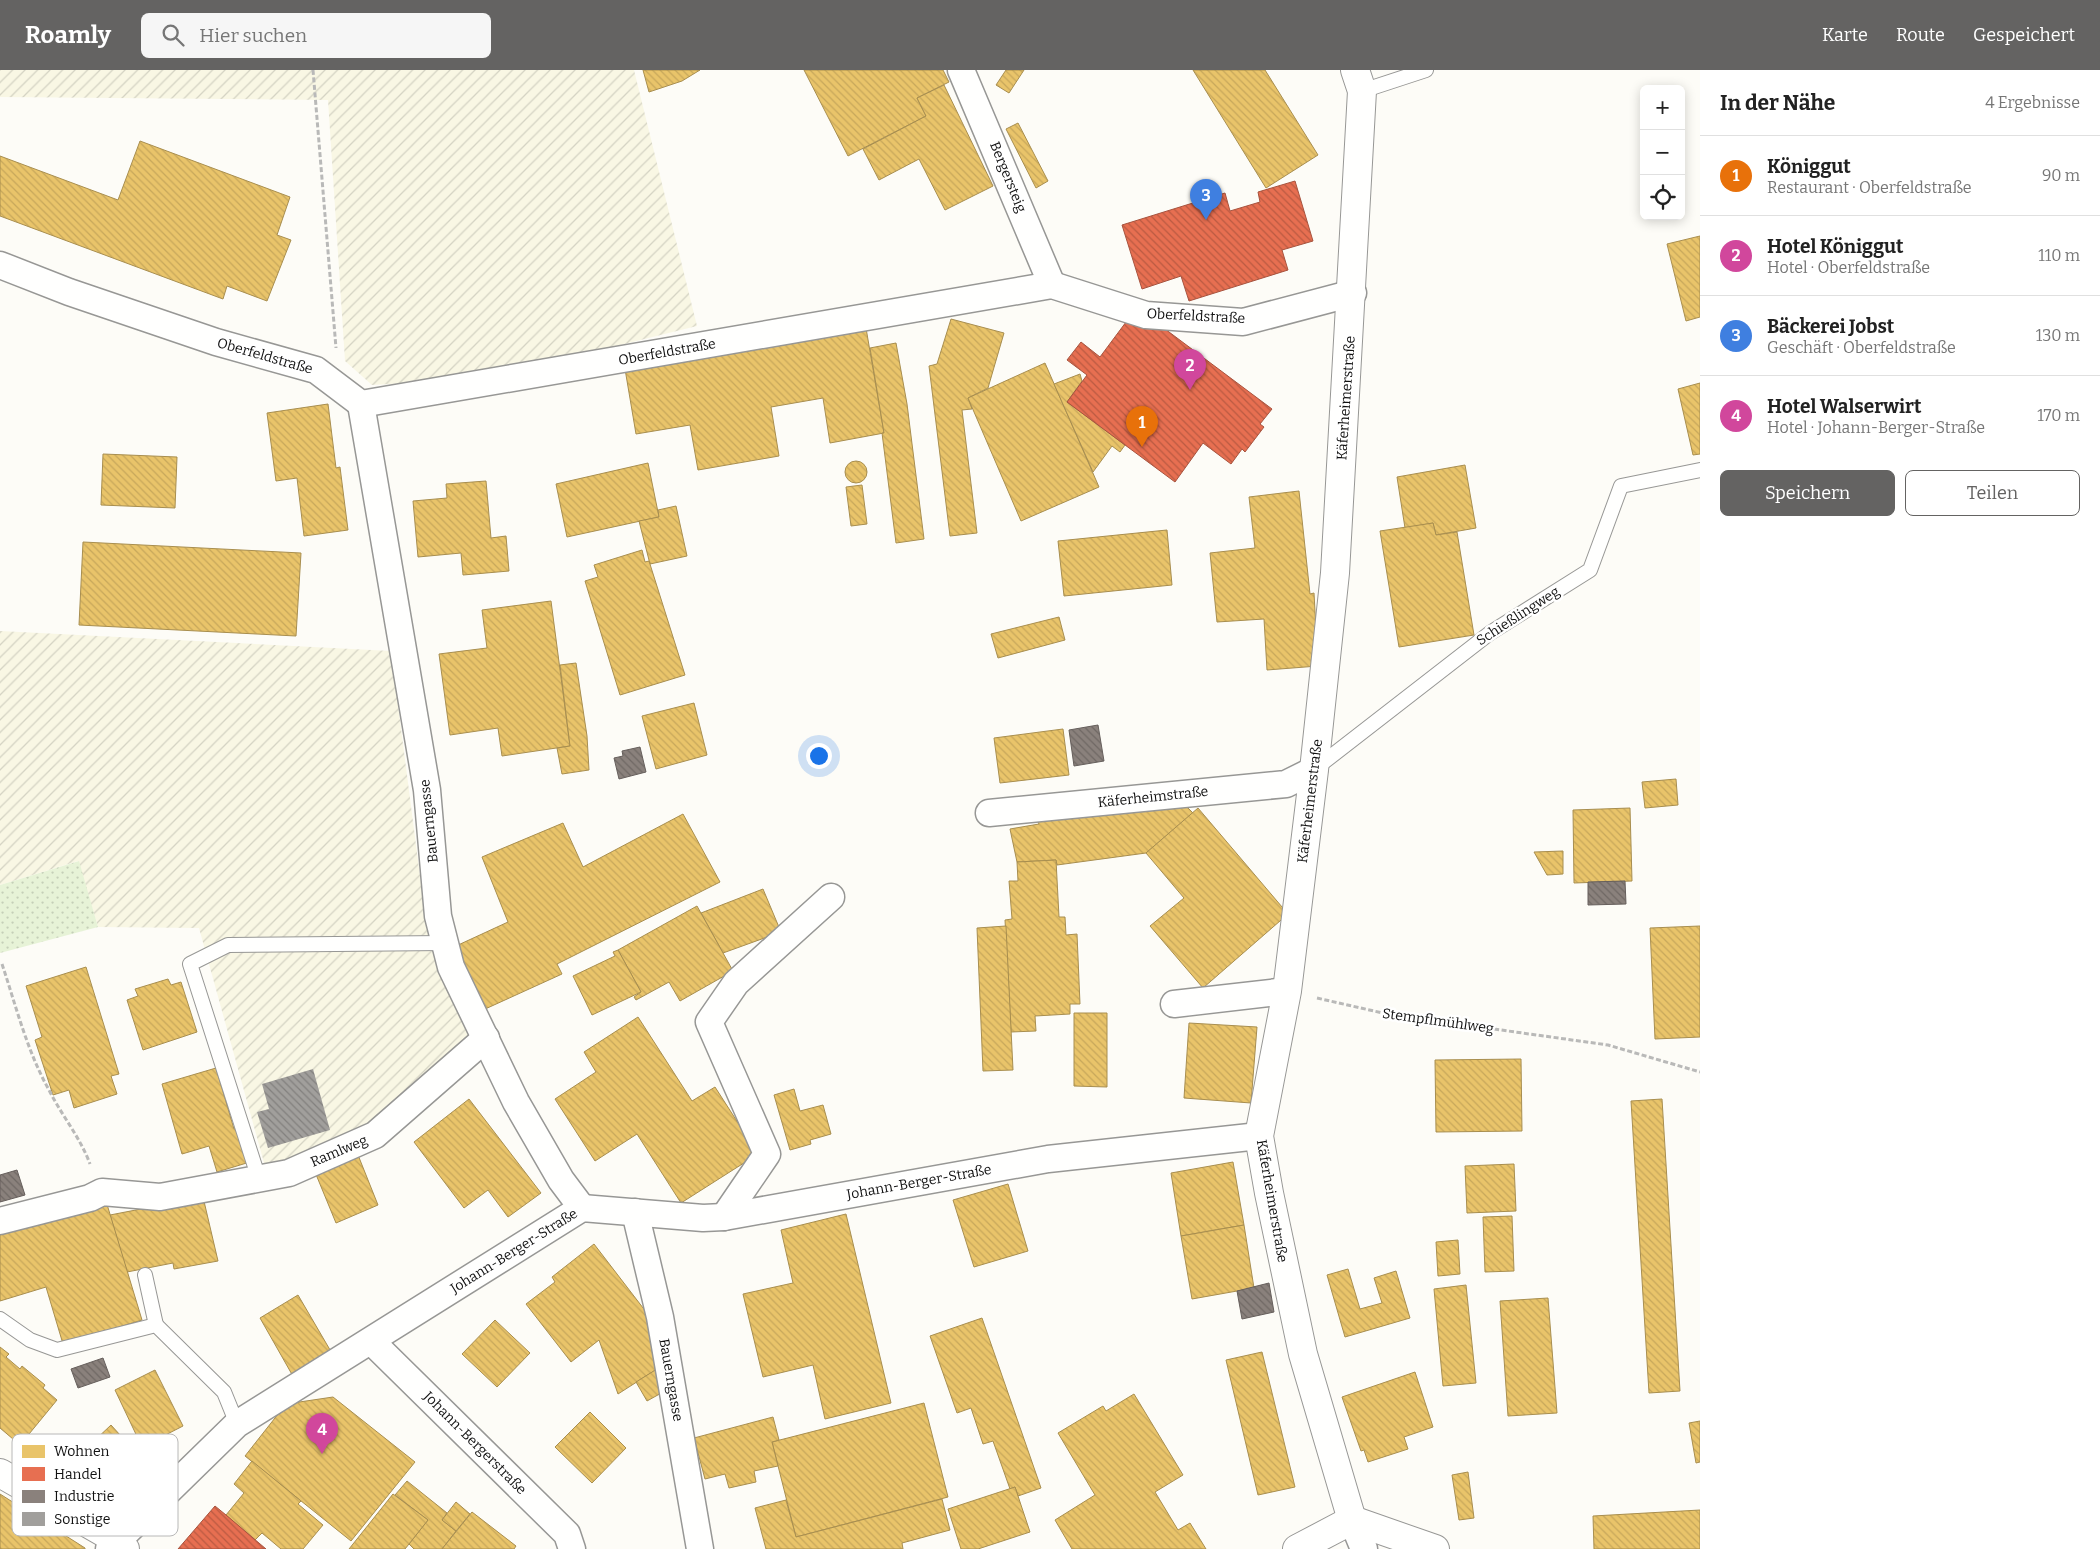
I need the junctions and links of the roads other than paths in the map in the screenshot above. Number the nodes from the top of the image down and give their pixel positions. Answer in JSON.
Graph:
{"nodes":[{"id":1,"x":961,"y":70,"type":"edge"},
{"id":2,"x":1426,"y":70,"type":"edge"},
{"id":3,"x":1359,"y":81,"type":"edge"},
{"id":4,"x":0,"y":265,"type":"edge"},
{"id":5,"x":1052,"y":284,"type":"junction"},
{"id":6,"x":1352,"y":293,"type":"junction"},
{"id":7,"x":361,"y":404,"type":"junction"},
{"id":8,"x":1700,"y":470,"type":"edge"},
{"id":9,"x":1314,"y":770,"type":"junction"},
{"id":10,"x":989,"y":813,"type":"dead end"},
{"id":11,"x":830,"y":898,"type":"dead end"},
{"id":12,"x":445,"y":943,"type":"junction"},
{"id":13,"x":1287,"y":991,"type":"junction"},
{"id":14,"x":1174,"y":1004,"type":"dead end"},
{"id":15,"x":486,"y":1038,"type":"junction"},
{"id":16,"x":1259,"y":1136,"type":"junction"},
{"id":17,"x":259,"y":1179,"type":"junction"},
{"id":18,"x":582,"y":1208,"type":"junction"},
{"id":19,"x":635,"y":1212,"type":"junction"},
{"id":20,"x":724,"y":1217,"type":"junction"},
{"id":21,"x":0,"y":1221,"type":"edge"},
{"id":22,"x":145,"y":1275,"type":"dead end"},
{"id":23,"x":0,"y":1319,"type":"edge"},
{"id":24,"x":156,"y":1324,"type":"junction"},
{"id":25,"x":371,"y":1341,"type":"junction"},
{"id":26,"x":237,"y":1424,"type":"junction"},
{"id":27,"x":0,"y":1472,"type":"edge"},
{"id":28,"x":12,"y":1480,"type":"edge"},
{"id":29,"x":178,"y":1484,"type":"edge"},
{"id":30,"x":1352,"y":1520,"type":"junction"},
{"id":31,"x":101,"y":1536,"type":"edge"},
{"id":32,"x":127,"y":1536,"type":"edge"},
{"id":33,"x":117,"y":1546,"type":"edge"},
{"id":34,"x":572,"y":1549,"type":"edge"},
{"id":35,"x":700,"y":1549,"type":"edge"},
{"id":36,"x":1297,"y":1549,"type":"edge"},
{"id":37,"x":1364,"y":1549,"type":"edge"},
{"id":38,"x":1435,"y":1549,"type":"edge"}],
"edges":[{"from":1,"to":5,"type":"street","name":"Bergersteig"},
{"from":2,"to":3,"type":"lane"},
{"from":3,"to":6,"type":"street","name":"Käferheimerstraße"},
{"from":4,"to":7,"type":"street","name":"Oberfeldstraße"},
{"from":5,"to":6,"type":"street","name":"Oberfeldstraße"},
{"from":5,"to":7,"type":"street","name":"Oberfeldstraße"},
{"from":6,"to":9,"type":"street","name":"Käferheimerstraße"},
{"from":7,"to":12,"type":"street","name":"Bauerngasse"},
{"from":8,"to":9,"type":"lane","name":"Schießlingweg"},
{"from":9,"to":10,"type":"street","name":"Käferheimstraße"},
{"from":9,"to":13,"type":"street","name":"Käferheimerstraße"},
{"from":11,"to":20,"type":"street"},
{"from":12,"to":15,"type":"street","name":"Bauerngasse"},
{"from":12,"to":17,"type":"lane"},
{"from":13,"to":14,"type":"street"},
{"from":13,"to":16,"type":"street","name":"Käferheimerstraße"},
{"from":15,"to":17,"type":"street","name":"Ramlweg"},
{"from":15,"to":18,"type":"street","name":"Bauerngasse"},
{"from":16,"to":20,"type":"street","name":"Johann-Berger-Straße"},
{"from":16,"to":30,"type":"street","name":"Käferheimerstraße"},
{"from":17,"to":21,"type":"street","name":"Ramlweg"},
{"from":18,"to":19,"type":"street","name":"Johann-Berger-Straße"},
{"from":18,"to":25,"type":"street","name":"Johann-Berger-Straße"},
{"from":19,"to":20,"type":"street","name":"Johann-Berger-Straße"},
{"from":19,"to":35,"type":"street","name":"Bauerngasse"},
{"from":22,"to":24,"type":"lane"},
{"from":23,"to":24,"type":"lane"},
{"from":24,"to":26,"type":"lane"},
{"from":25,"to":26,"type":"street","name":"Johann-Berger-Straße"},
{"from":25,"to":34,"type":"street","name":"Johann-Bergerstraße"},
{"from":26,"to":29,"type":"street","name":"Johann-Berger-Straße"},
{"from":27,"to":28,"type":"street"},
{"from":30,"to":36,"type":"street"},
{"from":30,"to":37,"type":"street"},
{"from":30,"to":38,"type":"street"},
{"from":31,"to":33,"type":"street"},
{"from":32,"to":33,"type":"street","name":"Johann-Berger-Straße"}]}
